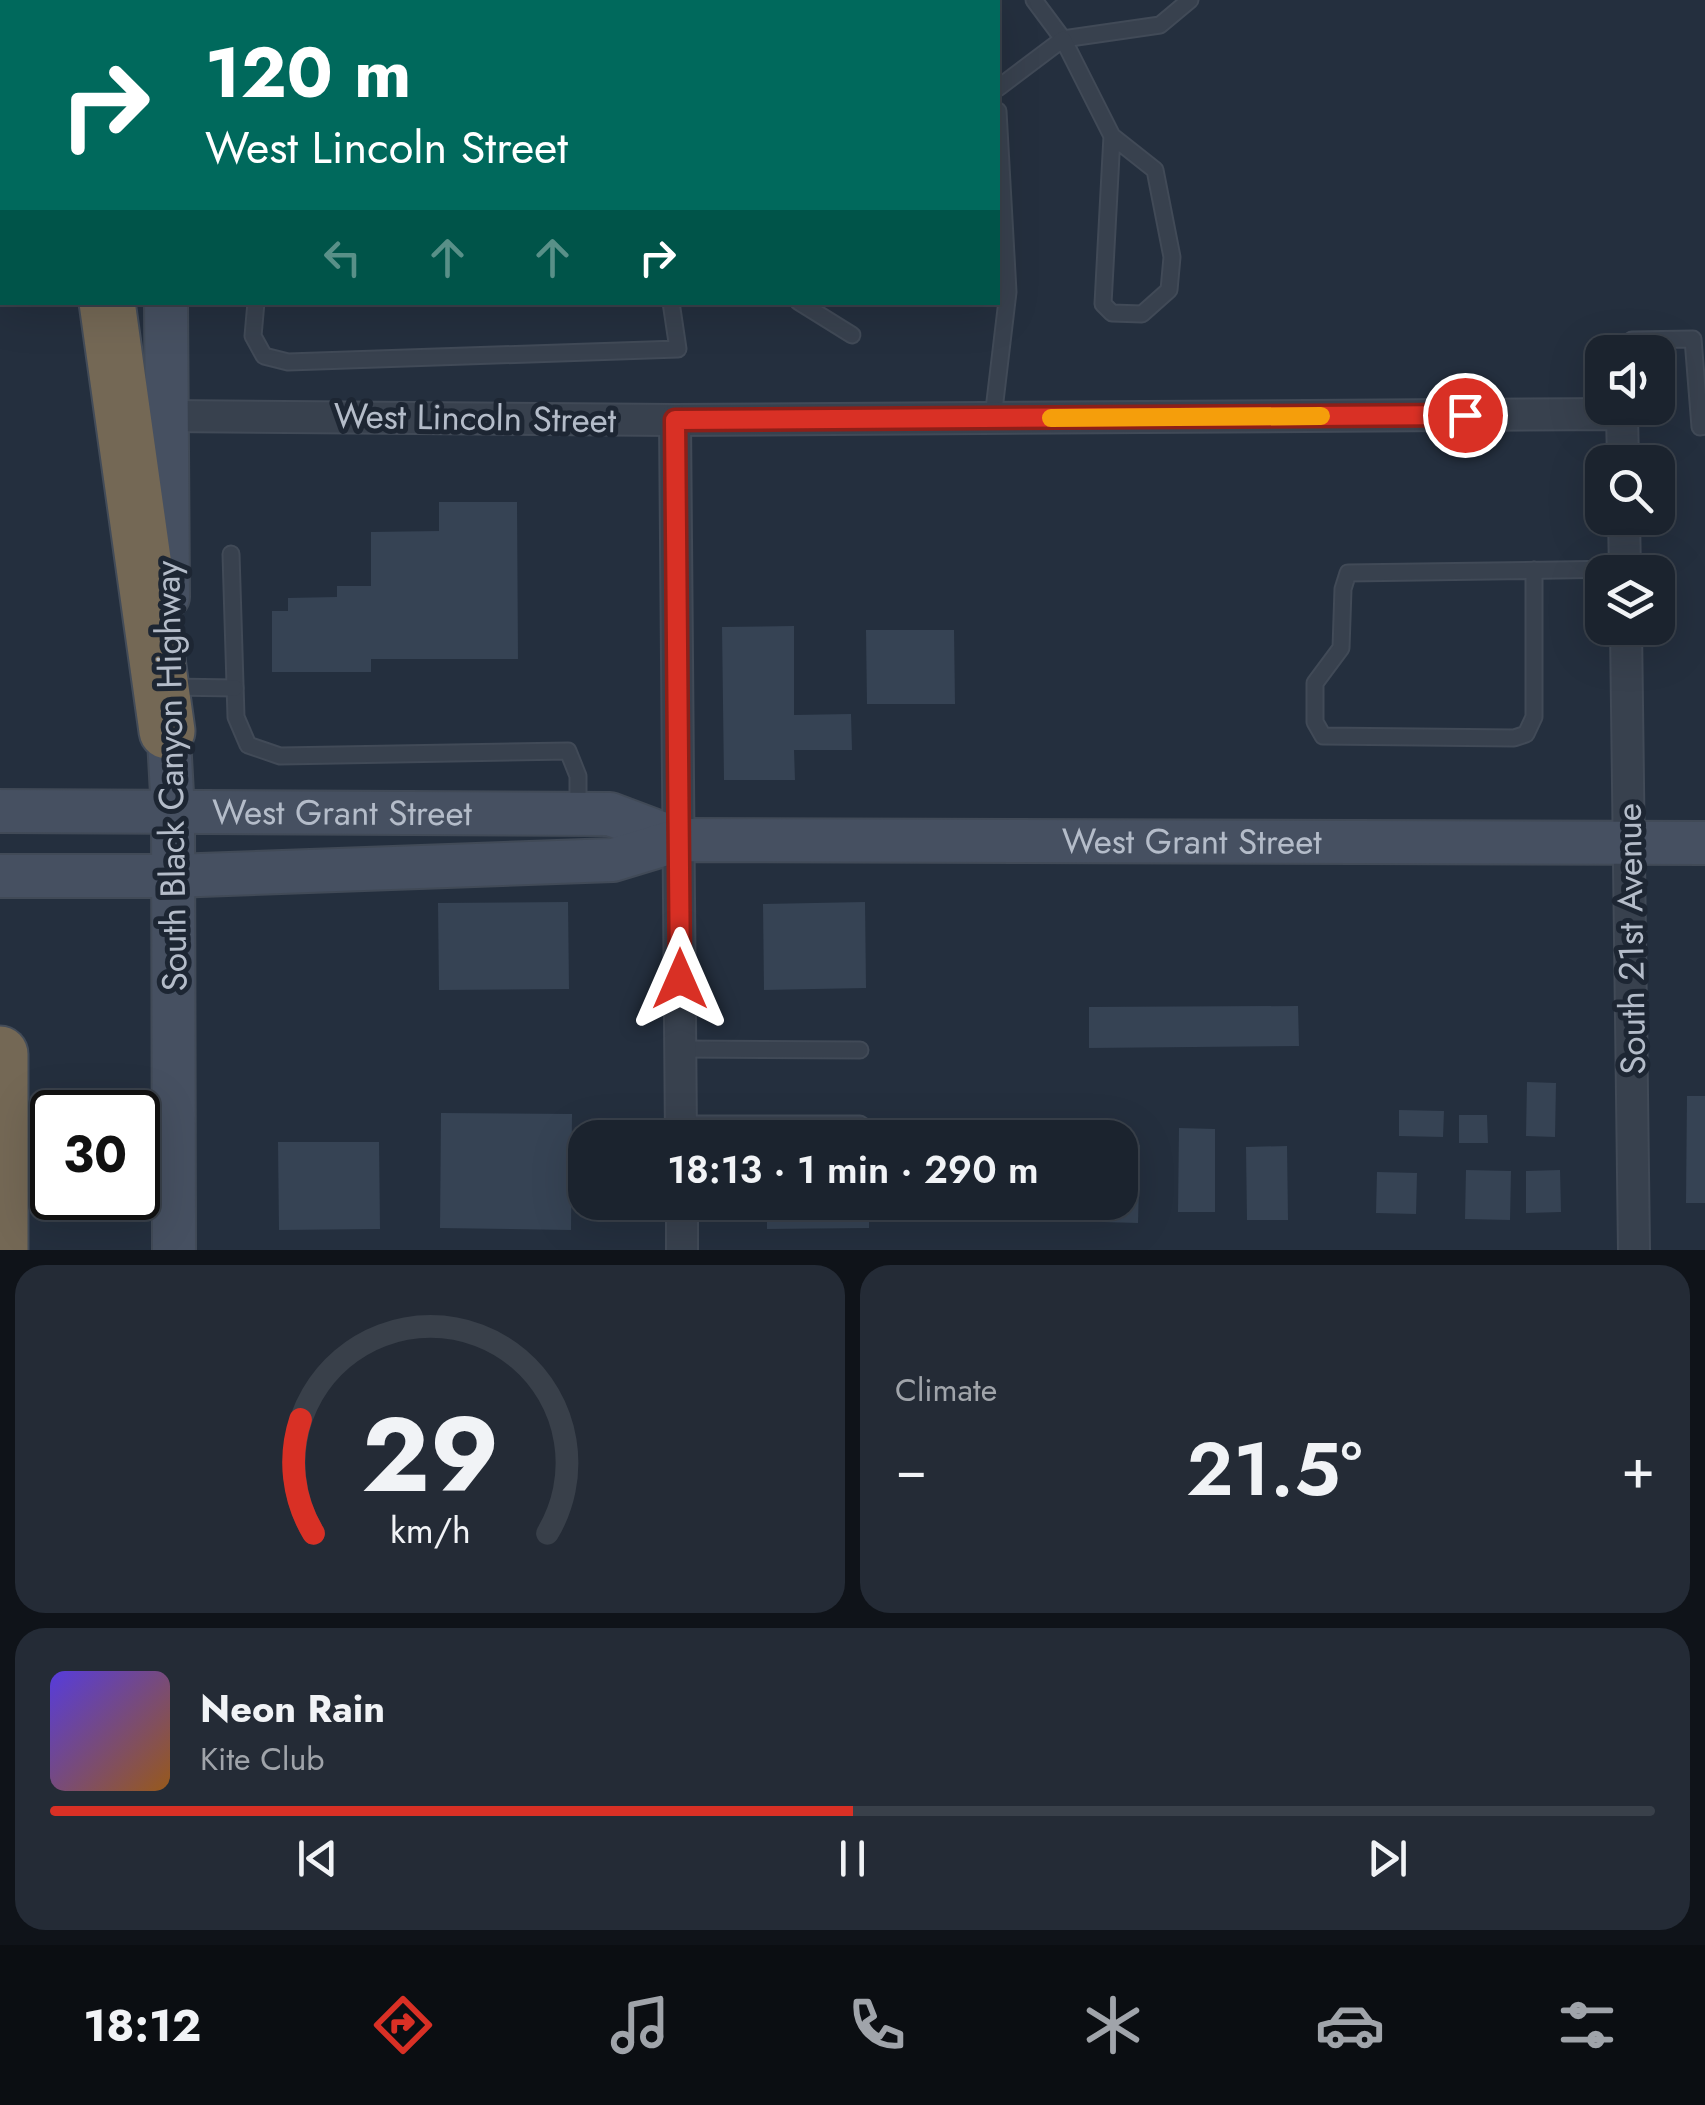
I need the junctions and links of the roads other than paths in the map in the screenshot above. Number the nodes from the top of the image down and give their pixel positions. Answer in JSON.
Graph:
{"nodes":[{"id":1,"x":1034,"y":0,"type":"edge"},
{"id":2,"x":1190,"y":0,"type":"edge"},
{"id":3,"x":1063,"y":39,"type":"junction"},
{"id":4,"x":1000,"y":86,"type":"edge"},
{"id":5,"x":1112,"y":136,"type":"junction"},
{"id":6,"x":1000,"y":212,"type":"edge"},
{"id":7,"x":107,"y":305,"type":"edge"},
{"id":8,"x":166,"y":305,"type":"edge"},
{"id":9,"x":256,"y":305,"type":"edge"},
{"id":10,"x":671,"y":305,"type":"edge"},
{"id":11,"x":804,"y":305,"type":"edge"},
{"id":12,"x":852,"y":335,"type":"dead end"},
{"id":13,"x":1675,"y":339,"type":"edge"},
{"id":14,"x":1585,"y":411,"type":"edge"},
{"id":15,"x":168,"y":416,"type":"junction"},
{"id":16,"x":993,"y":418,"type":"junction"},
{"id":17,"x":675,"y":420,"type":"junction"},
{"id":18,"x":1705,"y":426,"type":"edge"},
{"id":19,"x":231,"y":554,"type":"dead end"},
{"id":20,"x":1534,"y":570,"type":"junction"},
{"id":21,"x":1585,"y":570,"type":"edge"},
{"id":22,"x":1626,"y":645,"type":"edge"},
{"id":23,"x":235,"y":688,"type":"junction"},
{"id":24,"x":167,"y":708,"type":"junction"},
{"id":25,"x":0,"y":811,"type":"edge"},
{"id":26,"x":173,"y":812,"type":"junction"},
{"id":27,"x":578,"y":814,"type":"junction"},
{"id":28,"x":679,"y":840,"type":"junction"},
{"id":29,"x":1705,"y":843,"type":"edge"},
{"id":30,"x":1630,"y":844,"type":"junction"},
{"id":31,"x":0,"y":876,"type":"edge"},
{"id":32,"x":173,"y":876,"type":"junction"},
{"id":33,"x":681,"y":1049,"type":"junction"},
{"id":34,"x":860,"y":1050,"type":"dead end"},
{"id":35,"x":0,"y":1054,"type":"edge"},
{"id":36,"x":681,"y":1120,"type":"edge"},
{"id":37,"x":682,"y":1220,"type":"edge"},
{"id":38,"x":0,"y":1250,"type":"edge"},
{"id":39,"x":174,"y":1250,"type":"edge"},
{"id":40,"x":682,"y":1250,"type":"edge"},
{"id":41,"x":1634,"y":1250,"type":"edge"}],
"edges":[{"from":1,"to":3,"type":"lane"},
{"from":2,"to":3,"type":"lane"},
{"from":3,"to":4,"type":"lane"},
{"from":3,"to":5,"type":"lane"},
{"from":5,"to":5,"type":"lane"},
{"from":6,"to":16,"type":"lane"},
{"from":7,"to":24,"type":"highway"},
{"from":8,"to":15,"type":"main road","name":"South Black Canyon Highway"},
{"from":9,"to":10,"type":"lane"},
{"from":11,"to":12,"type":"lane"},
{"from":13,"to":18,"type":"lane"},
{"from":14,"to":16,"type":"street","name":"West Lincoln Street"},
{"from":15,"to":17,"type":"street","name":"West Lincoln Street"},
{"from":15,"to":24,"type":"main road","name":"South Black Canyon Highway"},
{"from":16,"to":17,"type":"street","name":"West Lincoln Street"},
{"from":17,"to":28,"type":"street"},
{"from":19,"to":23,"type":"lane"},
{"from":20,"to":20,"type":"lane"},
{"from":20,"to":21,"type":"lane"},
{"from":22,"to":30,"type":"street","name":"South 21st Avenue"},
{"from":23,"to":24,"type":"lane"},
{"from":23,"to":27,"type":"lane"},
{"from":24,"to":26,"type":"main road","name":"South Black Canyon Highway"},
{"from":25,"to":26,"type":"main road","name":"West Grant Street"},
{"from":26,"to":27,"type":"main road","name":"West Grant Street"},
{"from":26,"to":32,"type":"main road","name":"South Black Canyon Highway"},
{"from":27,"to":28,"type":"main road","name":"West Grant Street"},
{"from":28,"to":30,"type":"main road","name":"West Grant Street"},
{"from":28,"to":32,"type":"main road","name":"West Grant Street"},
{"from":28,"to":33,"type":"street"},
{"from":29,"to":30,"type":"main road","name":"West Grant Street"},
{"from":30,"to":41,"type":"street","name":"South 21st Avenue"},
{"from":31,"to":32,"type":"main road","name":"West Grant Street"},
{"from":32,"to":39,"type":"main road","name":"South Black Canyon Highway"},
{"from":33,"to":34,"type":"lane"},
{"from":33,"to":36,"type":"street"},
{"from":35,"to":38,"type":"highway"},
{"from":37,"to":40,"type":"street"}]}
